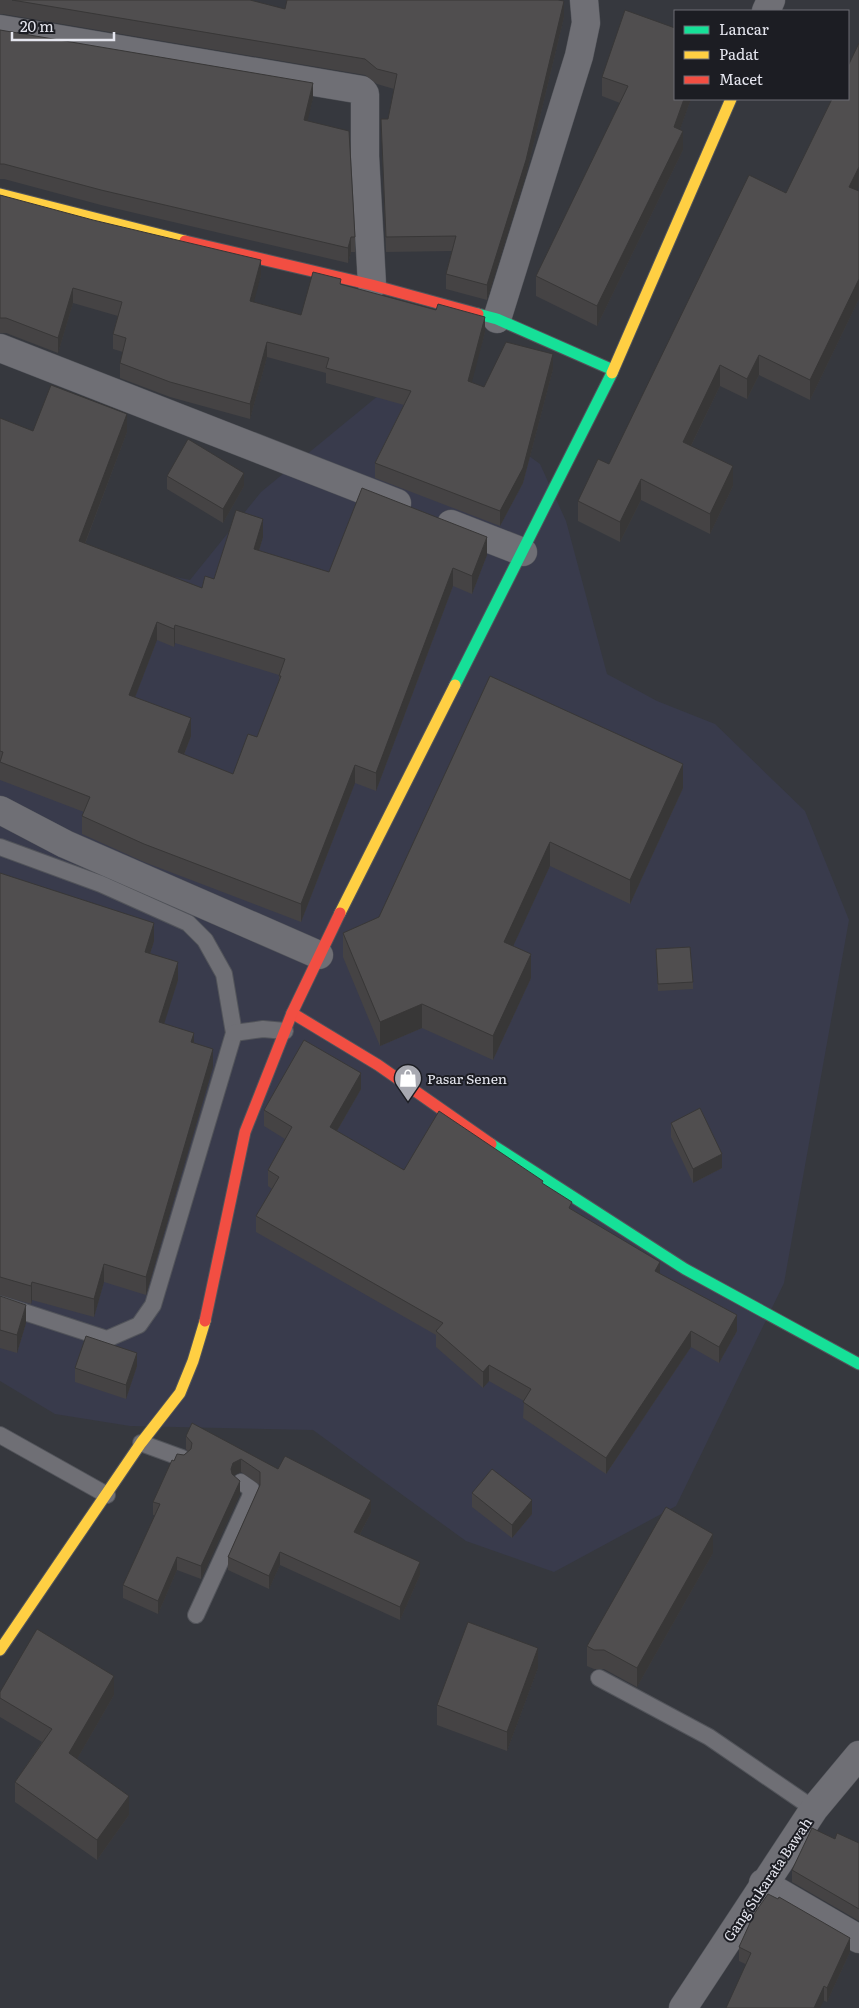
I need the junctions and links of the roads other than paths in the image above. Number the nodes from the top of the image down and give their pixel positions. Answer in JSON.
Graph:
{"nodes":[{"id":1,"x":584,"y":0,"type":"edge"},
{"id":2,"x":0,"y":29,"type":"edge"},
{"id":3,"x":730,"y":100,"type":"edge"},
{"id":4,"x":0,"y":194,"type":"edge"},
{"id":5,"x":372,"y":285,"type":"junction"},
{"id":6,"x":497,"y":320,"type":"junction"},
{"id":7,"x":0,"y":348,"type":"edge"},
{"id":8,"x":614,"y":370,"type":"junction"},
{"id":9,"x":523,"y":552,"type":"junction"},
{"id":10,"x":0,"y":810,"type":"edge"},
{"id":11,"x":0,"y":847,"type":"edge"},
{"id":12,"x":318,"y":955,"type":"junction"},
{"id":13,"x":292,"y":1013,"type":"junction"},
{"id":14,"x":285,"y":1031,"type":"junction"},
{"id":15,"x":234,"y":1033,"type":"junction"},
{"id":16,"x":0,"y":1304,"type":"edge"},
{"id":17,"x":859,"y":1364,"type":"edge"},
{"id":18,"x":0,"y":1435,"type":"edge"},
{"id":19,"x":141,"y":1443,"type":"junction"},
{"id":20,"x":182,"y":1458,"type":"edge"},
{"id":21,"x":241,"y":1482,"type":"edge"},
{"id":22,"x":107,"y":1495,"type":"junction"},
{"id":23,"x":196,"y":1615,"type":"dead end"},
{"id":24,"x":0,"y":1650,"type":"edge"},
{"id":25,"x":599,"y":1678,"type":"dead end"},
{"id":26,"x":859,"y":1755,"type":"edge"},
{"id":27,"x":814,"y":1809,"type":"junction"},
{"id":28,"x":763,"y":1883,"type":"junction"},
{"id":29,"x":859,"y":1939,"type":"edge"},
{"id":30,"x":683,"y":2008,"type":"edge"}],
"edges":[{"from":1,"to":6,"type":"street"},
{"from":2,"to":5,"type":"street"},
{"from":3,"to":8,"type":"street"},
{"from":4,"to":5,"type":"street"},
{"from":5,"to":6,"type":"street"},
{"from":6,"to":8,"type":"street"},
{"from":7,"to":9,"type":"street"},
{"from":8,"to":9,"type":"street"},
{"from":9,"to":12,"type":"street"},
{"from":10,"to":12,"type":"street"},
{"from":11,"to":15,"type":"lane"},
{"from":12,"to":13,"type":"street"},
{"from":13,"to":14,"type":"street"},
{"from":13,"to":17,"type":"street"},
{"from":14,"to":15,"type":"lane"},
{"from":14,"to":19,"type":"street"},
{"from":15,"to":16,"type":"lane"},
{"from":18,"to":22,"type":"lane"},
{"from":19,"to":20,"type":"lane"},
{"from":19,"to":22,"type":"street"},
{"from":21,"to":23,"type":"lane"},
{"from":22,"to":24,"type":"street"},
{"from":25,"to":27,"type":"lane"},
{"from":26,"to":27,"type":"street","name":"Gang Sukarata Bawah"},
{"from":27,"to":28,"type":"street","name":"Gang Sukarata Bawah"},
{"from":28,"to":29,"type":"street"},
{"from":28,"to":30,"type":"street","name":"Gang Sukarata Bawah"}]}
